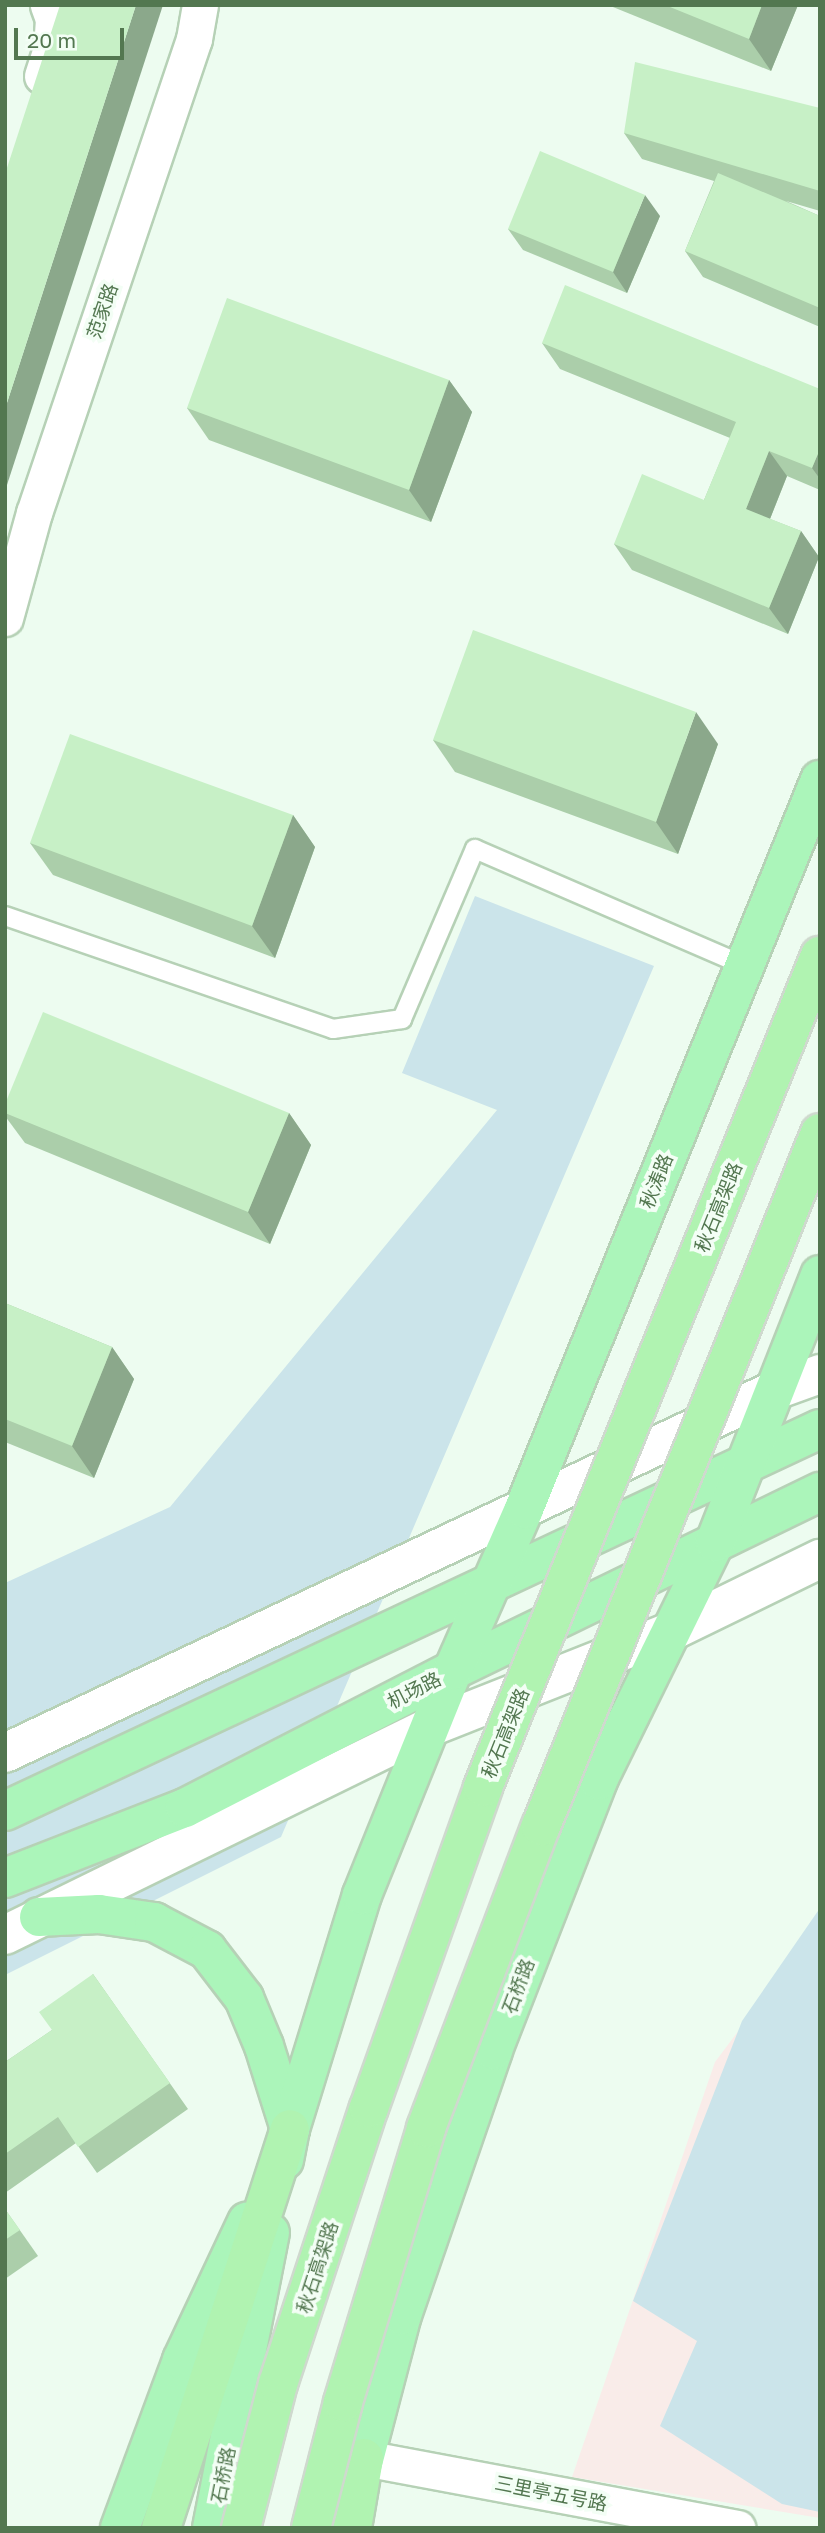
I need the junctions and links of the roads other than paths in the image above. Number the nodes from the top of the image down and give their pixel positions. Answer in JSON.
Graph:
{"nodes":[{"id":1,"x":48,"y":5,"type":"edge"},
{"id":2,"x":200,"y":5,"type":"edge"},
{"id":3,"x":32,"y":109,"type":"edge"},
{"id":4,"x":5,"y":618,"type":"edge"},
{"id":5,"x":820,"y":780,"type":"edge"},
{"id":6,"x":5,"y":916,"type":"edge"},
{"id":7,"x":820,"y":956,"type":"edge"},
{"id":8,"x":743,"y":965,"type":"junction"},
{"id":9,"x":820,"y":1133,"type":"edge"},
{"id":10,"x":820,"y":1275,"type":"edge"},
{"id":11,"x":820,"y":1374,"type":"edge"},
{"id":12,"x":773,"y":1391,"type":"junction"},
{"id":13,"x":820,"y":1429,"type":"edge"},
{"id":14,"x":744,"y":1465,"type":"junction"},
{"id":15,"x":820,"y":1492,"type":"edge"},
{"id":16,"x":524,"y":1509,"type":"junction"},
{"id":17,"x":715,"y":1542,"type":"junction"},
{"id":18,"x":820,"y":1559,"type":"edge"},
{"id":19,"x":492,"y":1582,"type":"junction"},
{"id":20,"x":670,"y":1632,"type":"junction"},
{"id":21,"x":453,"y":1670,"type":"junction"},
{"id":22,"x":430,"y":1727,"type":"junction"},
{"id":23,"x":5,"y":1753,"type":"edge"},
{"id":24,"x":5,"y":1811,"type":"edge"},
{"id":25,"x":5,"y":1878,"type":"edge"},
{"id":26,"x":39,"y":1917,"type":"junction"},
{"id":27,"x":5,"y":1935,"type":"edge"},
{"id":28,"x":290,"y":2129,"type":"junction"},
{"id":29,"x":364,"y":2458,"type":"junction"},
{"id":30,"x":162,"y":2526,"type":"edge"},
{"id":31,"x":120,"y":2528,"type":"edge"},
{"id":32,"x":212,"y":2528,"type":"edge"},
{"id":33,"x":241,"y":2528,"type":"edge"},
{"id":34,"x":311,"y":2528,"type":"edge"},
{"id":35,"x":350,"y":2528,"type":"edge"},
{"id":36,"x":738,"y":2528,"type":"edge"}],
"edges":[{"from":1,"to":3,"type":"street"},
{"from":2,"to":4,"type":"street","name":"范家路"},
{"from":5,"to":8,"type":"main road","name":"秋涛路"},
{"from":6,"to":8,"type":"lane"},
{"from":7,"to":33,"type":"highway","name":"秋石高架路","bridge":true},
{"from":8,"to":16,"type":"main road","name":"秋涛路"},
{"from":9,"to":34,"type":"highway","bridge":true},
{"from":10,"to":12,"type":"main road"},
{"from":11,"to":12,"type":"main road"},
{"from":12,"to":14,"type":"main road"},
{"from":12,"to":16,"type":"main road"},
{"from":13,"to":14,"type":"main road"},
{"from":14,"to":17,"type":"main road","name":"石桥路"},
{"from":14,"to":19,"type":"main road"},
{"from":15,"to":17,"type":"main road","name":"机场路"},
{"from":16,"to":19,"type":"main road","name":"秋涛路"},
{"from":16,"to":23,"type":"main road"},
{"from":17,"to":20,"type":"main road","name":"石桥路"},
{"from":17,"to":21,"type":"main road","name":"机场路"},
{"from":18,"to":20,"type":"main road","name":"机场路"},
{"from":19,"to":21,"type":"main road","name":"石桥路"},
{"from":19,"to":24,"type":"main road"},
{"from":20,"to":22,"type":"main road","name":"机场路"},
{"from":20,"to":29,"type":"main road","name":"石桥路"},
{"from":21,"to":22,"type":"main road","name":"石桥路"},
{"from":21,"to":25,"type":"main road","name":"机场路"},
{"from":22,"to":26,"type":"main road","name":"机场路"},
{"from":22,"to":28,"type":"main road","name":"石桥路"},
{"from":26,"to":27,"type":"main road","name":"机场路"},
{"from":26,"to":28,"type":"main road"},
{"from":28,"to":30,"type":"highway"},
{"from":28,"to":31,"type":"main road"},
{"from":28,"to":32,"type":"main road","name":"石桥路"},
{"from":29,"to":35,"type":"highway"},
{"from":29,"to":36,"type":"street","name":"三里亭五号路"}]}
